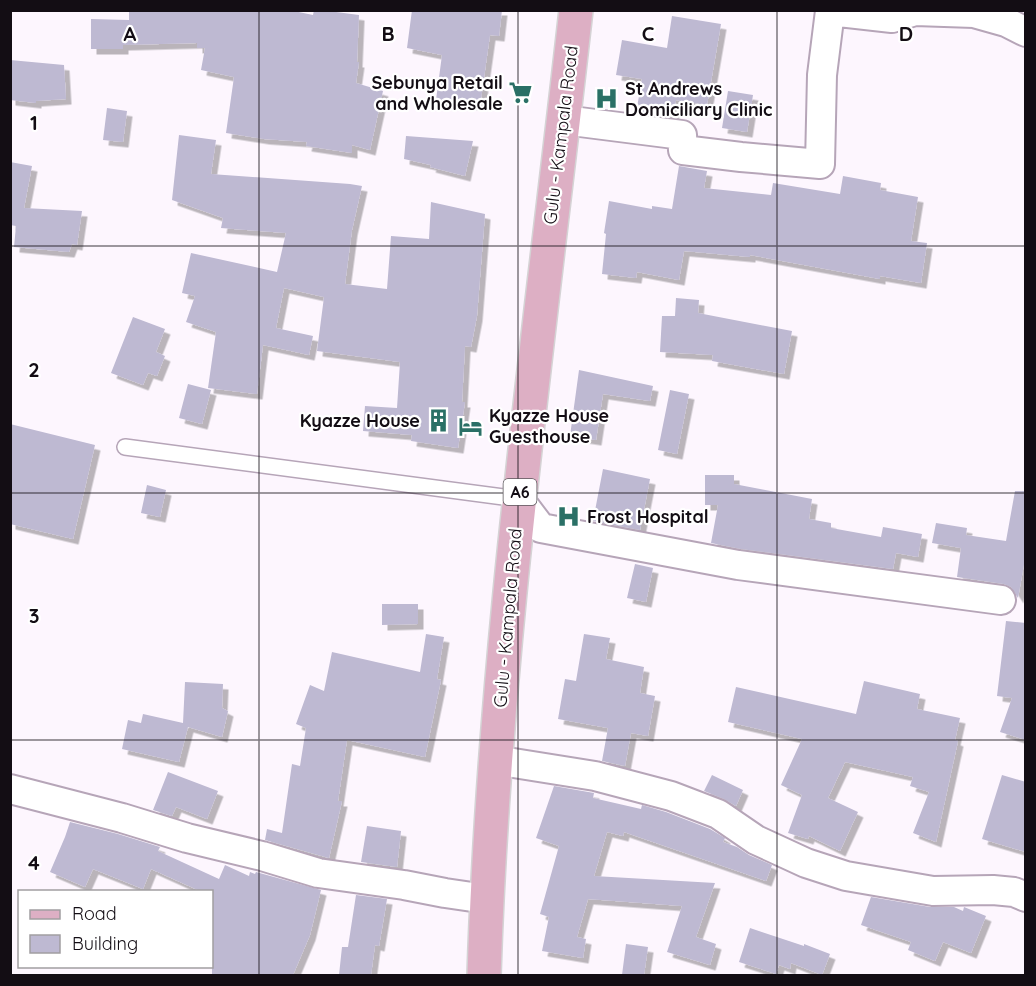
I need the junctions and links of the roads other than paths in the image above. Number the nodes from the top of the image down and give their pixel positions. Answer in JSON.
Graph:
{"nodes":[{"id":1,"x":576,"y":10,"type":"edge"},
{"id":2,"x":822,"y":10,"type":"edge"},
{"id":3,"x":830,"y":11,"type":"edge"},
{"id":4,"x":1026,"y":32,"type":"edge"},
{"id":5,"x":564,"y":120,"type":"junction"},
{"id":6,"x":125,"y":447,"type":"dead end"},
{"id":7,"x":519,"y":499,"type":"junction"},
{"id":8,"x":1001,"y":600,"type":"dead end"},
{"id":9,"x":495,"y":760,"type":"junction"},
{"id":10,"x":10,"y":789,"type":"edge"},
{"id":11,"x":1026,"y":897,"type":"edge"},
{"id":12,"x":486,"y":914,"type":"junction"},
{"id":13,"x":484,"y":975,"type":"edge"},
{"id":14,"x":496,"y":975,"type":"edge"}],
"edges":[{"from":1,"to":5,"type":"main road","name":"Gulu - Kampala Road","number":"A6"},
{"from":2,"to":3,"type":"street"},
{"from":3,"to":4,"type":"street"},
{"from":3,"to":5,"type":"street"},
{"from":5,"to":7,"type":"main road","name":"Gulu - Kampala Road","number":"A6"},
{"from":6,"to":7,"type":"lane"},
{"from":7,"to":8,"type":"street"},
{"from":7,"to":9,"type":"main road","name":"Gulu - Kampala Road","number":"A6"},
{"from":9,"to":11,"type":"street"},
{"from":9,"to":12,"type":"main road","name":"Gulu - Kampala Road","number":"A6"},
{"from":10,"to":12,"type":"street"},
{"from":12,"to":13,"type":"main road","name":"Gulu - Kampala Road","number":"A6"},
{"from":12,"to":14,"type":"street"}]}
